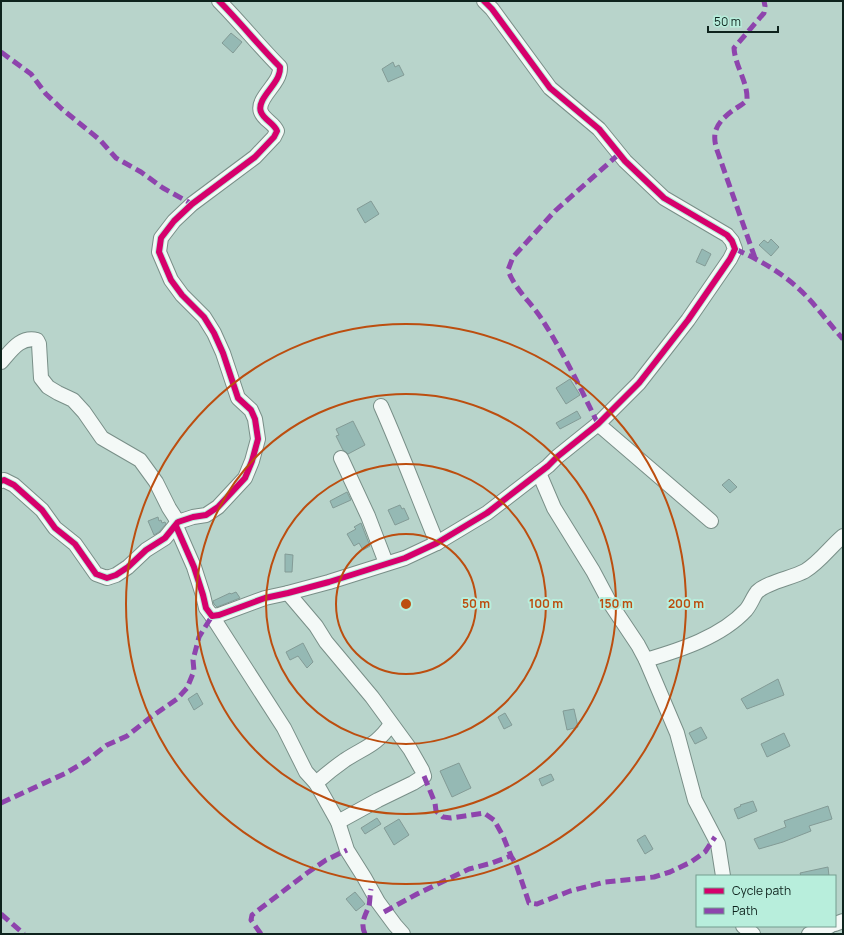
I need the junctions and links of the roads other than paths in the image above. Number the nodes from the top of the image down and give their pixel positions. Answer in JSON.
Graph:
{"nodes":[{"id":1,"x":219,"y":1,"type":"edge"},
{"id":2,"x":484,"y":1,"type":"edge"},
{"id":3,"x":1,"y":362,"type":"edge"},
{"id":4,"x":381,"y":406,"type":"dead end"},
{"id":5,"x":598,"y":424,"type":"junction"},
{"id":6,"x":341,"y":458,"type":"dead end"},
{"id":7,"x":539,"y":473,"type":"junction"},
{"id":8,"x":1,"y":481,"type":"edge"},
{"id":9,"x":711,"y":521,"type":"dead end"},
{"id":10,"x":177,"y":524,"type":"junction"},
{"id":11,"x":843,"y":536,"type":"edge"},
{"id":12,"x":436,"y":543,"type":"junction"},
{"id":13,"x":386,"y":563,"type":"junction"},
{"id":14,"x":288,"y":593,"type":"junction"},
{"id":15,"x":212,"y":616,"type":"junction"},
{"id":16,"x":646,"y":660,"type":"junction"},
{"id":17,"x":391,"y":724,"type":"junction"},
{"id":18,"x":316,"y":783,"type":"junction"},
{"id":19,"x":338,"y":822,"type":"junction"},
{"id":20,"x":723,"y":875,"type":"edge"},
{"id":21,"x":744,"y":927,"type":"edge"},
{"id":22,"x":827,"y":927,"type":"edge"},
{"id":23,"x":403,"y":934,"type":"edge"},
{"id":24,"x":753,"y":934,"type":"edge"},
{"id":25,"x":809,"y":934,"type":"edge"}],
"edges":[{"from":1,"to":10,"type":"street"},
{"from":2,"to":5,"type":"street"},
{"from":3,"to":10,"type":"street"},
{"from":4,"to":12,"type":"street"},
{"from":5,"to":7,"type":"street"},
{"from":5,"to":9,"type":"street"},
{"from":6,"to":13,"type":"street"},
{"from":7,"to":12,"type":"street"},
{"from":7,"to":16,"type":"street"},
{"from":8,"to":10,"type":"street"},
{"from":10,"to":15,"type":"street"},
{"from":11,"to":16,"type":"street"},
{"from":12,"to":13,"type":"street"},
{"from":13,"to":14,"type":"street"},
{"from":14,"to":15,"type":"street"},
{"from":14,"to":17,"type":"street"},
{"from":15,"to":18,"type":"street"},
{"from":16,"to":20,"type":"street"},
{"from":17,"to":18,"type":"street"},
{"from":17,"to":19,"type":"street"},
{"from":18,"to":19,"type":"street"},
{"from":19,"to":23,"type":"street"},
{"from":21,"to":24,"type":"street"},
{"from":22,"to":25,"type":"street"}]}
